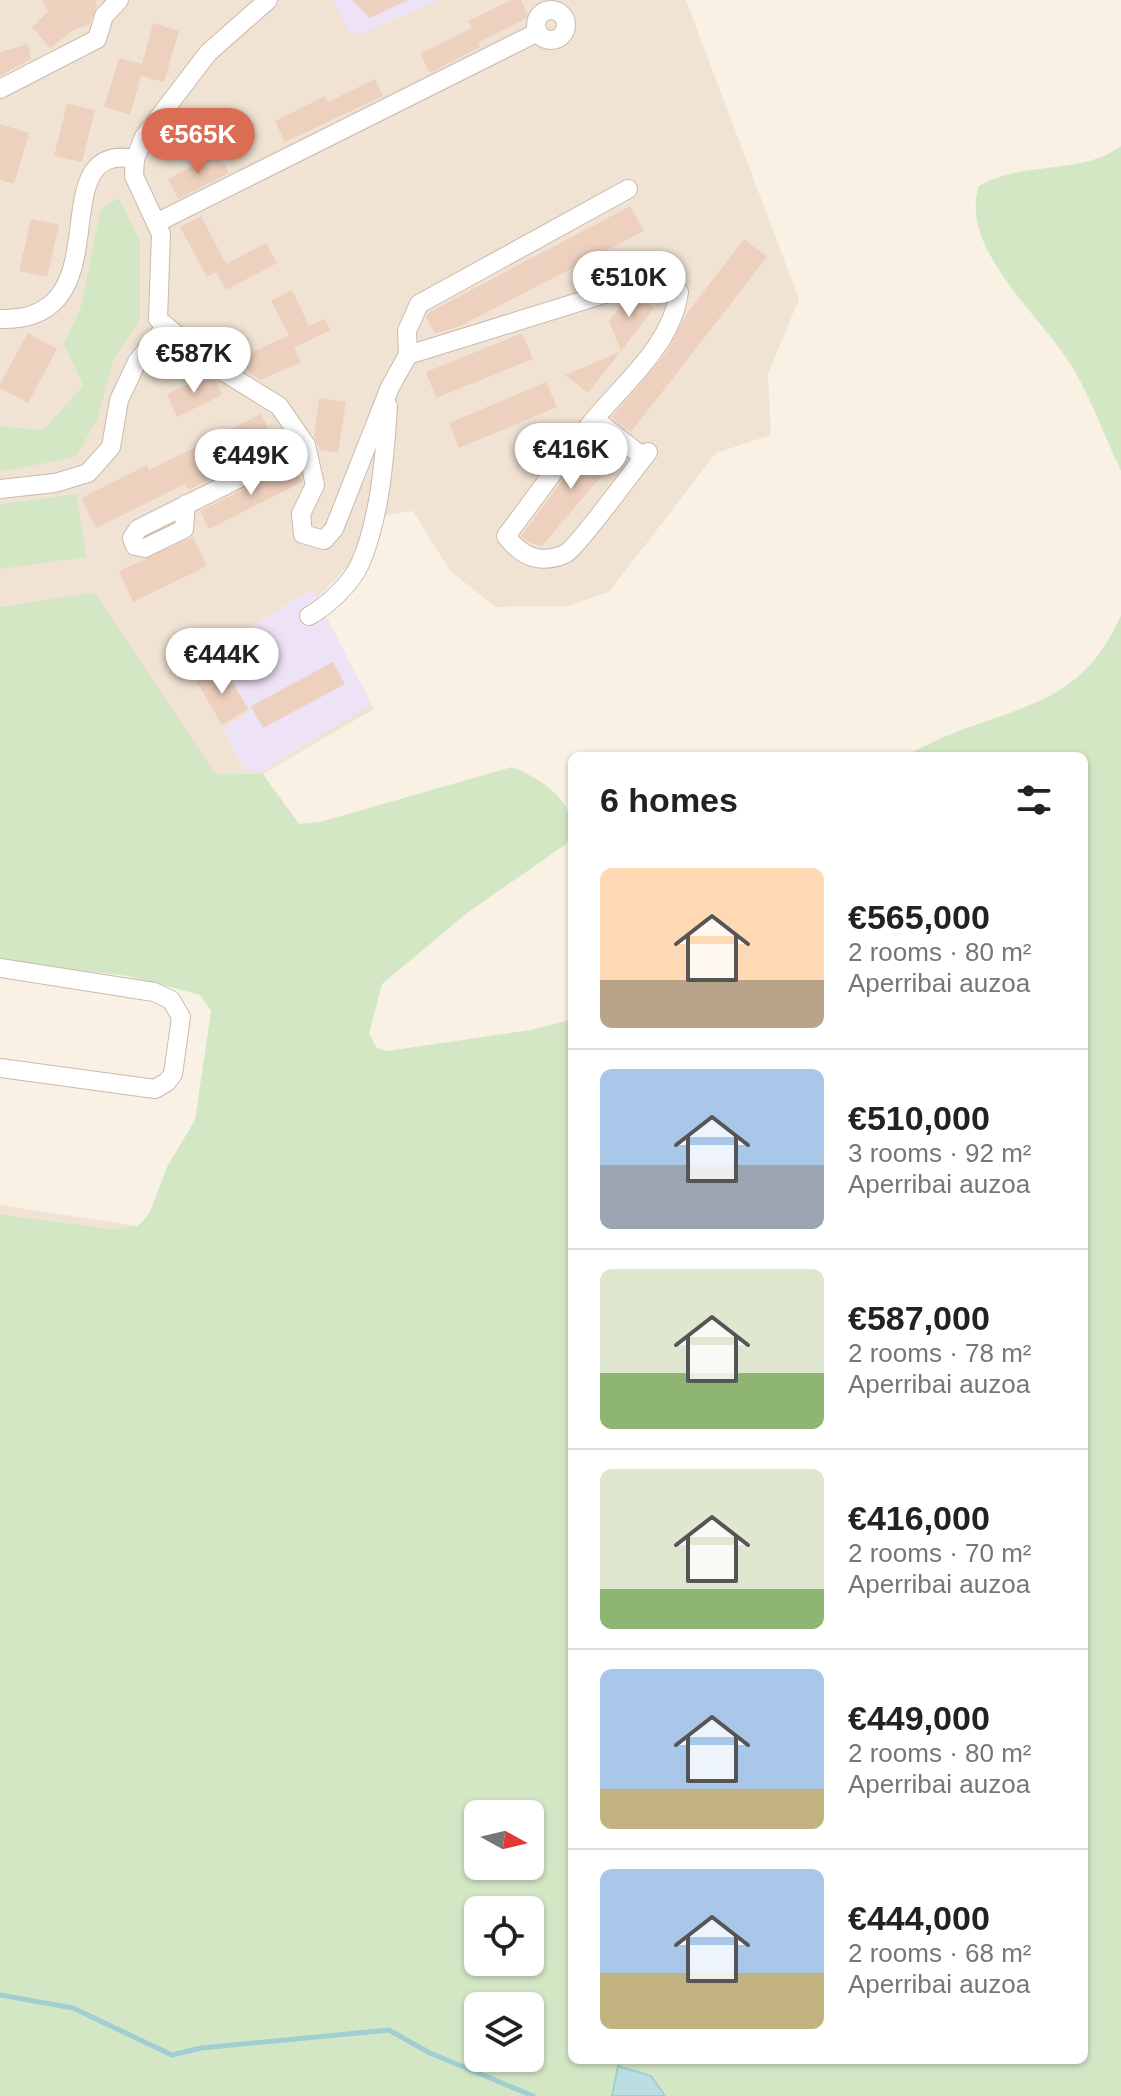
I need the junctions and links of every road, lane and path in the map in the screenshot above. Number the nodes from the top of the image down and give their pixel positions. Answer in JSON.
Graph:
{"nodes":[{"id":1,"x":119,"y":0,"type":"edge"},
{"id":2,"x":268,"y":0,"type":"edge"},
{"id":3,"x":538,"y":32,"type":"dead end"},
{"id":4,"x":0,"y":89,"type":"edge"},
{"id":5,"x":135,"y":159,"type":"junction"},
{"id":6,"x":628,"y":189,"type":"dead end"},
{"id":7,"x":156,"y":223,"type":"junction"},
{"id":8,"x":0,"y":319,"type":"edge"},
{"id":9,"x":166,"y":326,"type":"junction"},
{"id":10,"x":408,"y":355,"type":"junction"},
{"id":11,"x":390,"y":387,"type":"junction"},
{"id":12,"x":595,"y":419,"type":"junction"},
{"id":13,"x":306,"y":445,"type":"junction"},
{"id":14,"x":0,"y":489,"type":"edge"},
{"id":15,"x":186,"y":504,"type":"dead end"},
{"id":16,"x":314,"y":612,"type":"dead end"},
{"id":17,"x":0,"y":968,"type":"edge"},
{"id":18,"x":0,"y":1068,"type":"edge"}],
"edges":[{"from":1,"to":4,"type":"street"},
{"from":2,"to":5,"type":"street"},
{"from":3,"to":7,"type":"street"},
{"from":5,"to":7,"type":"street"},
{"from":5,"to":8,"type":"street"},
{"from":6,"to":10,"type":"street"},
{"from":7,"to":9,"type":"street"},
{"from":9,"to":13,"type":"street"},
{"from":9,"to":14,"type":"street"},
{"from":10,"to":11,"type":"street"},
{"from":10,"to":12,"type":"street"},
{"from":11,"to":13,"type":"street"},
{"from":11,"to":16,"type":"street"},
{"from":12,"to":12,"type":"street"},
{"from":13,"to":15,"type":"street"},
{"from":17,"to":18,"type":"street"}]}
